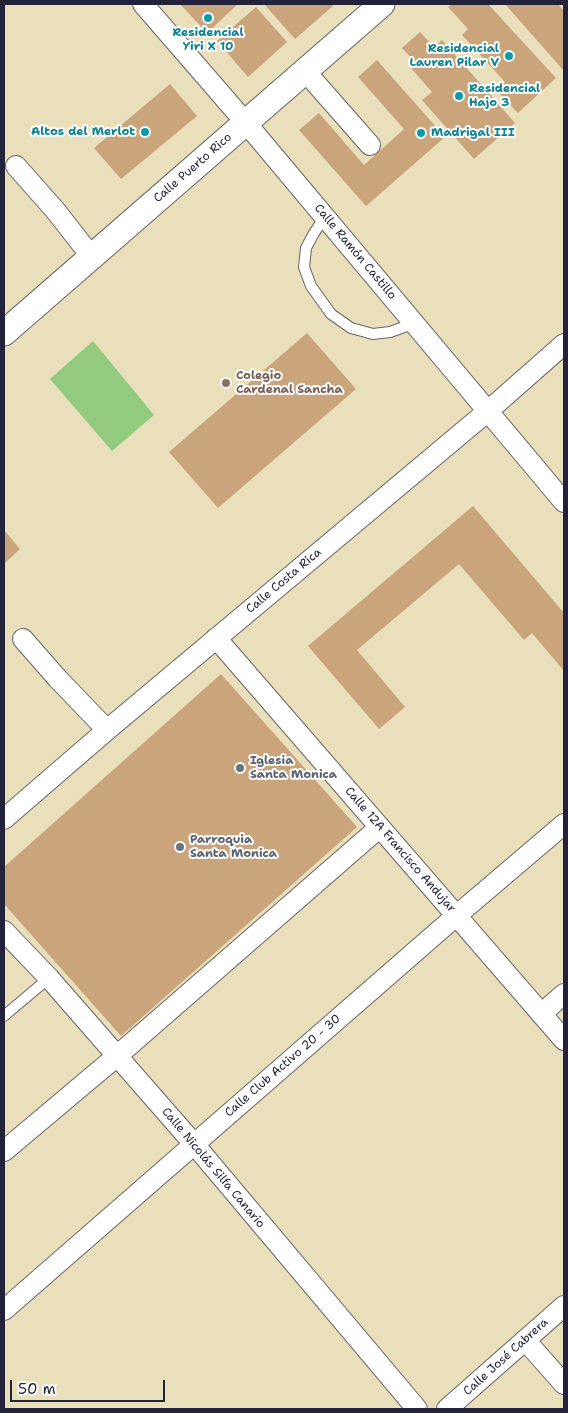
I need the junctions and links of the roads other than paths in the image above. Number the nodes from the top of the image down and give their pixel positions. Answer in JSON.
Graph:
{"nodes":[{"id":1,"x":143,"y":4,"type":"edge"},
{"id":2,"x":382,"y":4,"type":"edge"},
{"id":3,"x":305,"y":71,"type":"junction"},
{"id":4,"x":246,"y":123,"type":"junction"},
{"id":5,"x":370,"y":145,"type":"dead end"},
{"id":6,"x":16,"y":166,"type":"dead end"},
{"id":7,"x":325,"y":217,"type":"junction"},
{"id":8,"x":91,"y":256,"type":"junction"},
{"id":9,"x":412,"y":321,"type":"junction"},
{"id":10,"x":4,"y":333,"type":"edge"},
{"id":11,"x":564,"y":344,"type":"edge"},
{"id":12,"x":488,"y":411,"type":"junction"},
{"id":13,"x":564,"y":502,"type":"edge"},
{"id":14,"x":216,"y":638,"type":"junction"},
{"id":15,"x":23,"y":639,"type":"dead end"},
{"id":16,"x":107,"y":730,"type":"junction"},
{"id":17,"x":4,"y":820,"type":"edge"},
{"id":18,"x":564,"y":824,"type":"edge"},
{"id":19,"x":380,"y":827,"type":"junction"},
{"id":20,"x":456,"y":916,"type":"junction"},
{"id":21,"x":4,"y":931,"type":"edge"},
{"id":22,"x":49,"y":978,"type":"junction"},
{"id":23,"x":564,"y":994,"type":"edge"},
{"id":24,"x":541,"y":1014,"type":"junction"},
{"id":25,"x":4,"y":1016,"type":"edge"},
{"id":26,"x":564,"y":1040,"type":"edge"},
{"id":27,"x":117,"y":1056,"type":"junction"},
{"id":28,"x":194,"y":1144,"type":"junction"},
{"id":29,"x":4,"y":1151,"type":"edge"},
{"id":30,"x":564,"y":1306,"type":"edge"},
{"id":31,"x":4,"y":1308,"type":"edge"},
{"id":32,"x":525,"y":1340,"type":"junction"},
{"id":33,"x":564,"y":1384,"type":"edge"},
{"id":34,"x":417,"y":1409,"type":"edge"},
{"id":35,"x":448,"y":1409,"type":"edge"}],
"edges":[{"from":1,"to":4,"type":"street","name":"Calle Ramón Castillo"},
{"from":2,"to":3,"type":"street","name":"Calle Puerto Rico"},
{"from":3,"to":4,"type":"street","name":"Calle Puerto Rico"},
{"from":3,"to":5,"type":"street"},
{"from":4,"to":7,"type":"street","name":"Calle Ramón Castillo"},
{"from":4,"to":8,"type":"street","name":"Calle Puerto Rico"},
{"from":6,"to":8,"type":"street"},
{"from":7,"to":9,"type":"street","name":"Calle Ramón Castillo"},
{"from":7,"to":9,"type":"lane"},
{"from":8,"to":10,"type":"street","name":"Calle Puerto Rico"},
{"from":9,"to":12,"type":"street","name":"Calle Ramón Castillo"},
{"from":11,"to":12,"type":"street","name":"Calle Costa Rica"},
{"from":12,"to":13,"type":"street","name":"Calle Ramón Castillo"},
{"from":12,"to":14,"type":"street","name":"Calle Costa Rica"},
{"from":14,"to":16,"type":"street","name":"Calle Costa Rica"},
{"from":14,"to":19,"type":"street","name":"Calle 12A Francisco Andujar"},
{"from":15,"to":16,"type":"street"},
{"from":16,"to":17,"type":"street","name":"Calle Costa Rica"},
{"from":18,"to":20,"type":"street","name":"Calle Club Activo 20 - 30"},
{"from":19,"to":20,"type":"street","name":"Calle 12A Francisco Andujar"},
{"from":19,"to":27,"type":"street"},
{"from":20,"to":24,"type":"street","name":"Calle 12A Francisco Andujar"},
{"from":20,"to":28,"type":"street","name":"Calle Club Activo 20 - 30"},
{"from":21,"to":22,"type":"street","name":"Calle Nicolás Silfa Canario"},
{"from":22,"to":25,"type":"lane"},
{"from":22,"to":27,"type":"street","name":"Calle Nicolás Silfa Canario"},
{"from":23,"to":24,"type":"street"},
{"from":24,"to":26,"type":"street","name":"Calle 12A Francisco Andujar"},
{"from":27,"to":28,"type":"street","name":"Calle Nicolás Silfa Canario"},
{"from":27,"to":29,"type":"street"},
{"from":28,"to":31,"type":"street","name":"Calle Club Activo 20 - 30"},
{"from":28,"to":34,"type":"street","name":"Calle Nicolás Silfa Canario"},
{"from":30,"to":32,"type":"street","name":"Calle José Cabrera"},
{"from":32,"to":33,"type":"street"},
{"from":32,"to":35,"type":"street","name":"Calle José Cabrera"}]}
